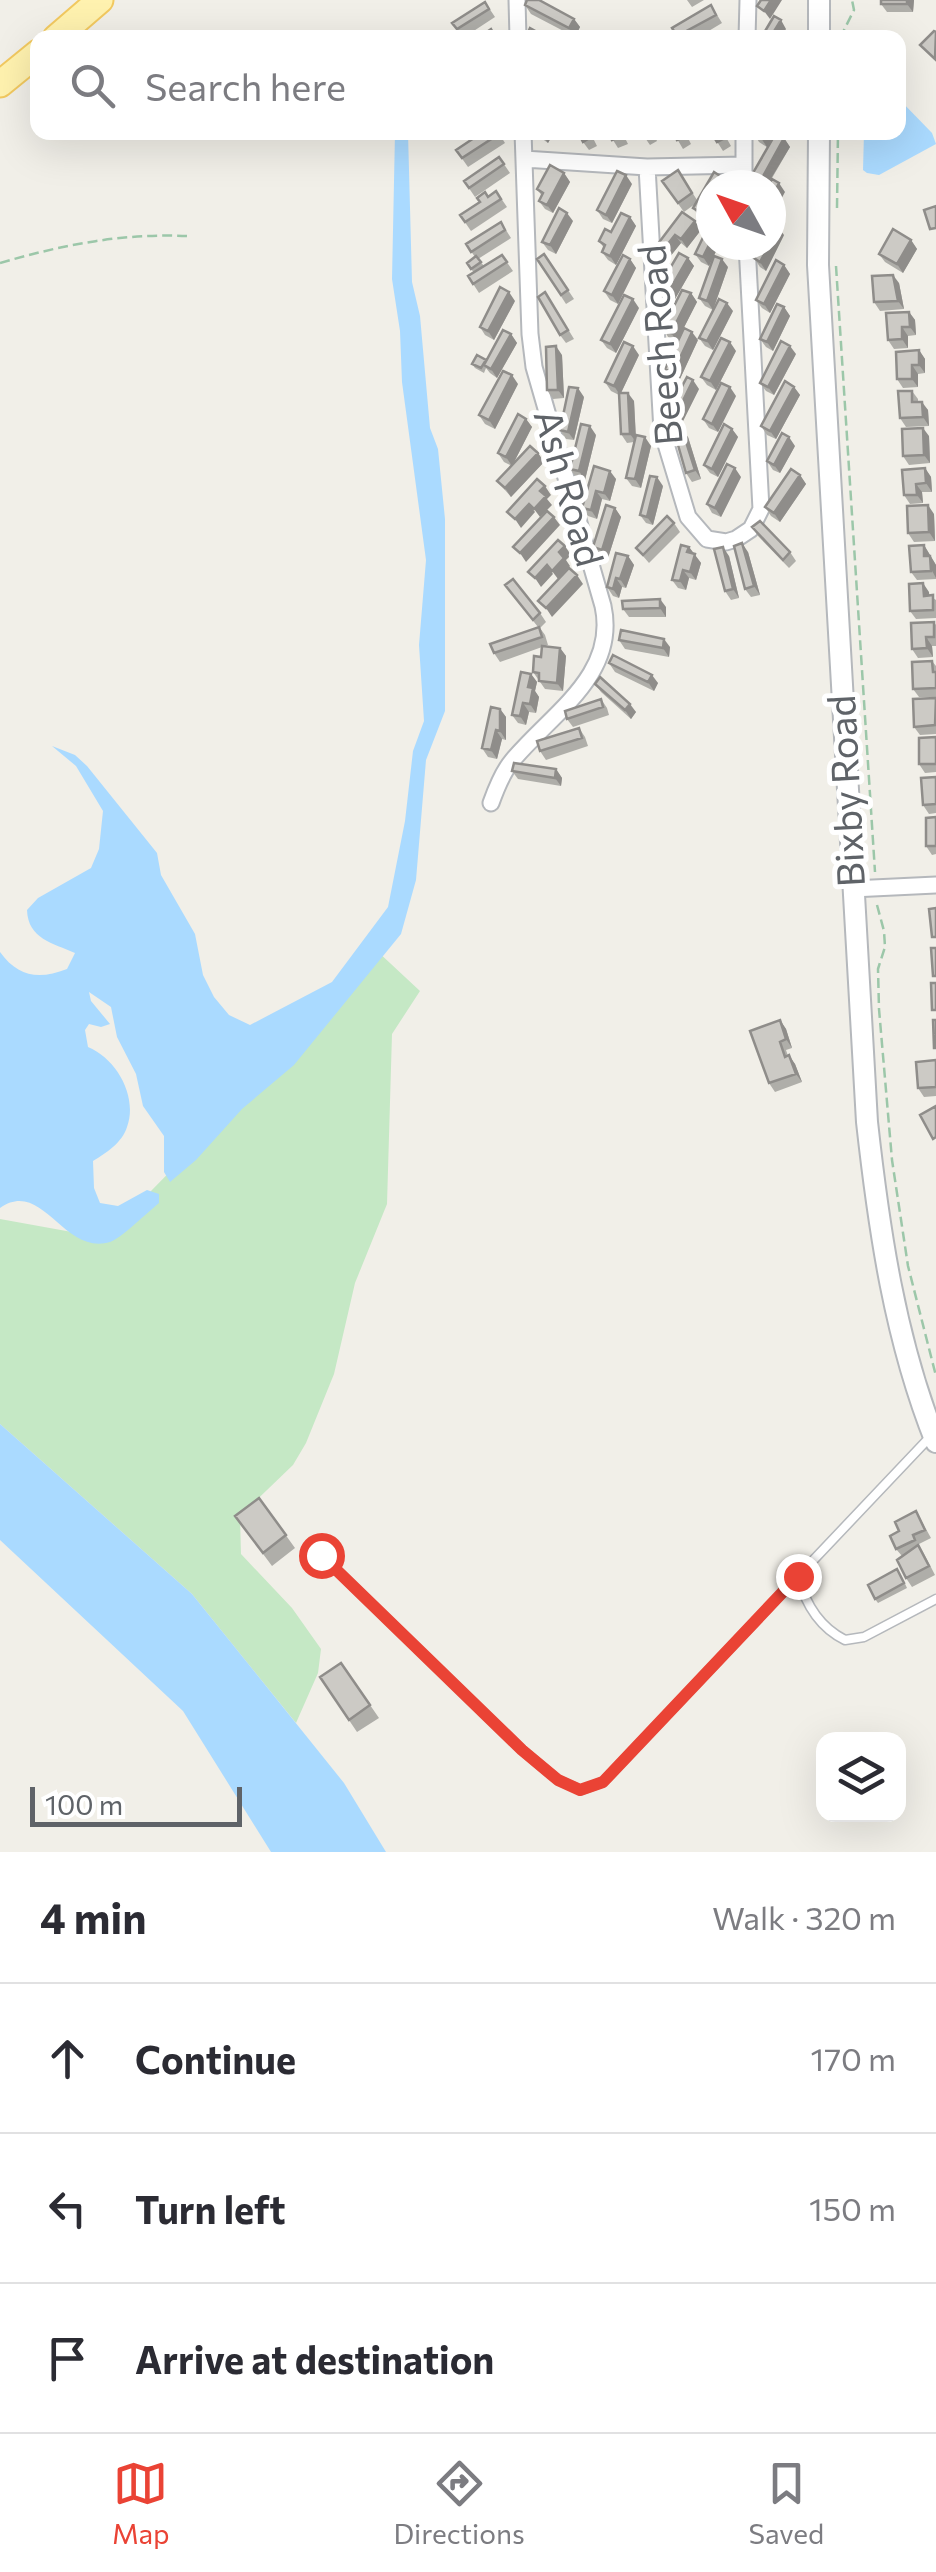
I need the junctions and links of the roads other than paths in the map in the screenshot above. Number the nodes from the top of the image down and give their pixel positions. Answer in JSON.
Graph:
{"nodes":[{"id":1,"x":100,"y":0,"type":"edge"},
{"id":2,"x":516,"y":0,"type":"edge"},
{"id":3,"x":748,"y":0,"type":"edge"},
{"id":4,"x":819,"y":0,"type":"edge"},
{"id":5,"x":65,"y":30,"type":"edge"},
{"id":6,"x":518,"y":30,"type":"edge"},
{"id":7,"x":747,"y":30,"type":"edge"},
{"id":8,"x":819,"y":30,"type":"edge"},
{"id":9,"x":30,"y":60,"type":"edge"},
{"id":10,"x":0,"y":84,"type":"edge"},
{"id":11,"x":523,"y":140,"type":"edge"},
{"id":12,"x":744,"y":140,"type":"edge"},
{"id":13,"x":819,"y":140,"type":"edge"},
{"id":14,"x":524,"y":159,"type":"junction"},
{"id":15,"x":743,"y":164,"type":"junction"},
{"id":16,"x":647,"y":167,"type":"junction"},
{"id":17,"x":743,"y":170,"type":"edge"},
{"id":18,"x":748,"y":260,"type":"edge"},
{"id":19,"x":491,"y":803,"type":"dead end"},
{"id":20,"x":936,"y":885,"type":"edge"},
{"id":21,"x":852,"y":889,"type":"junction"},
{"id":22,"x":934,"y":1438,"type":"edge"},
{"id":23,"x":321,"y":1555,"type":"dead end"},
{"id":24,"x":798,"y":1576,"type":"junction"},
{"id":25,"x":936,"y":1599,"type":"edge"}],
"edges":[{"from":1,"to":5,"type":"main road"},
{"from":2,"to":6,"type":"street"},
{"from":3,"to":7,"type":"street"},
{"from":4,"to":8,"type":"street"},
{"from":9,"to":10,"type":"main road"},
{"from":11,"to":14,"type":"street","name":"Ash Road"},
{"from":12,"to":15,"type":"street"},
{"from":13,"to":21,"type":"street","name":"Bixby Road"},
{"from":14,"to":16,"type":"street"},
{"from":14,"to":19,"type":"street","name":"Ash Road"},
{"from":15,"to":16,"type":"street"},
{"from":15,"to":17,"type":"street"},
{"from":16,"to":18,"type":"street","name":"Beech Road"},
{"from":20,"to":21,"type":"street"},
{"from":21,"to":22,"type":"street","name":"Bixby Road"},
{"from":22,"to":24,"type":"lane"},
{"from":23,"to":24,"type":"lane"},
{"from":24,"to":25,"type":"lane"}]}
